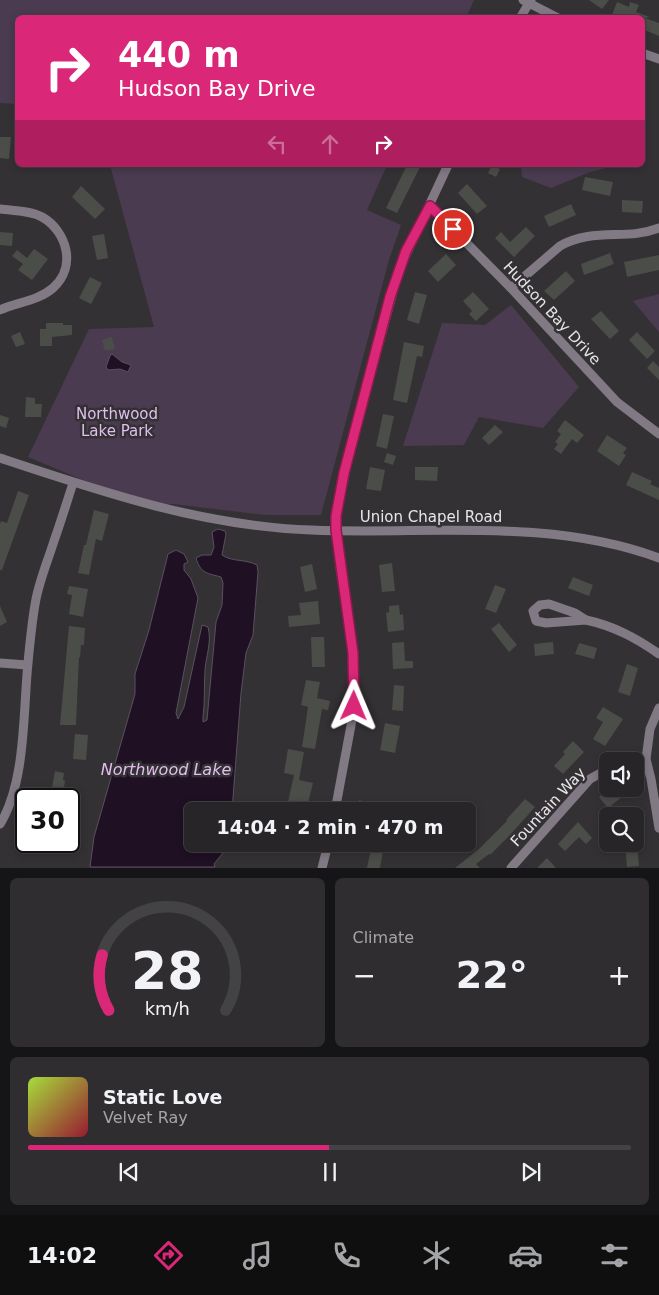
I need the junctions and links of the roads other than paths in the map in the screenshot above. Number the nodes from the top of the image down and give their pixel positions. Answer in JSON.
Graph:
{"nodes":[{"id":1,"x":528,"y":1,"type":"edge"},
{"id":2,"x":521,"y":15,"type":"edge"},
{"id":3,"x":553,"y":15,"type":"edge"},
{"id":4,"x":645,"y":54,"type":"edge"},
{"id":5,"x":659,"y":59,"type":"edge"},
{"id":6,"x":447,"y":167,"type":"edge"},
{"id":7,"x":430,"y":206,"type":"junction"},
{"id":8,"x":0,"y":209,"type":"edge"},
{"id":9,"x":659,"y":228,"type":"edge"},
{"id":10,"x":511,"y":288,"type":"junction"},
{"id":11,"x":0,"y":310,"type":"edge"},
{"id":12,"x":659,"y":434,"type":"edge"},
{"id":13,"x":0,"y":458,"type":"edge"},
{"id":14,"x":73,"y":483,"type":"junction"},
{"id":15,"x":336,"y":530,"type":"junction"},
{"id":16,"x":659,"y":558,"type":"edge"},
{"id":17,"x":586,"y":620,"type":"junction"},
{"id":18,"x":659,"y":654,"type":"edge"},
{"id":19,"x":0,"y":663,"type":"edge"},
{"id":20,"x":27,"y":664,"type":"junction"},
{"id":21,"x":659,"y":708,"type":"edge"},
{"id":22,"x":646,"y":759,"type":"joint"},
{"id":23,"x":599,"y":774,"type":"edge"},
{"id":24,"x":337,"y":802,"type":"edge"},
{"id":25,"x":0,"y":824,"type":"edge"},
{"id":26,"x":659,"y":828,"type":"edge"},
{"id":27,"x":326,"y":852,"type":"edge"},
{"id":28,"x":322,"y":868,"type":"edge"},
{"id":29,"x":511,"y":868,"type":"edge"}],
"edges":[{"from":1,"to":2,"type":"street"},
{"from":1,"to":3,"type":"street"},
{"from":4,"to":5,"type":"street"},
{"from":6,"to":7,"type":"street"},
{"from":7,"to":10,"type":"street","name":"Hudson Bay Drive"},
{"from":7,"to":15,"type":"street"},
{"from":8,"to":11,"type":"street"},
{"from":9,"to":10,"type":"street"},
{"from":10,"to":12,"type":"street","name":"Hudson Bay Drive"},
{"from":13,"to":14,"type":"street","name":"Union Chapel Road"},
{"from":14,"to":15,"type":"street","name":"Union Chapel Road"},
{"from":14,"to":20,"type":"street"},
{"from":15,"to":16,"type":"street","name":"Union Chapel Road"},
{"from":15,"to":24,"type":"street"},
{"from":17,"to":17,"type":"street"},
{"from":17,"to":18,"type":"street"},
{"from":19,"to":20,"type":"street"},
{"from":20,"to":25,"type":"street"},
{"from":21,"to":22,"type":"street"},
{"from":22,"to":26,"type":"street"},
{"from":23,"to":29,"type":"street","name":"Fountain Way"},
{"from":27,"to":28,"type":"street"}]}
